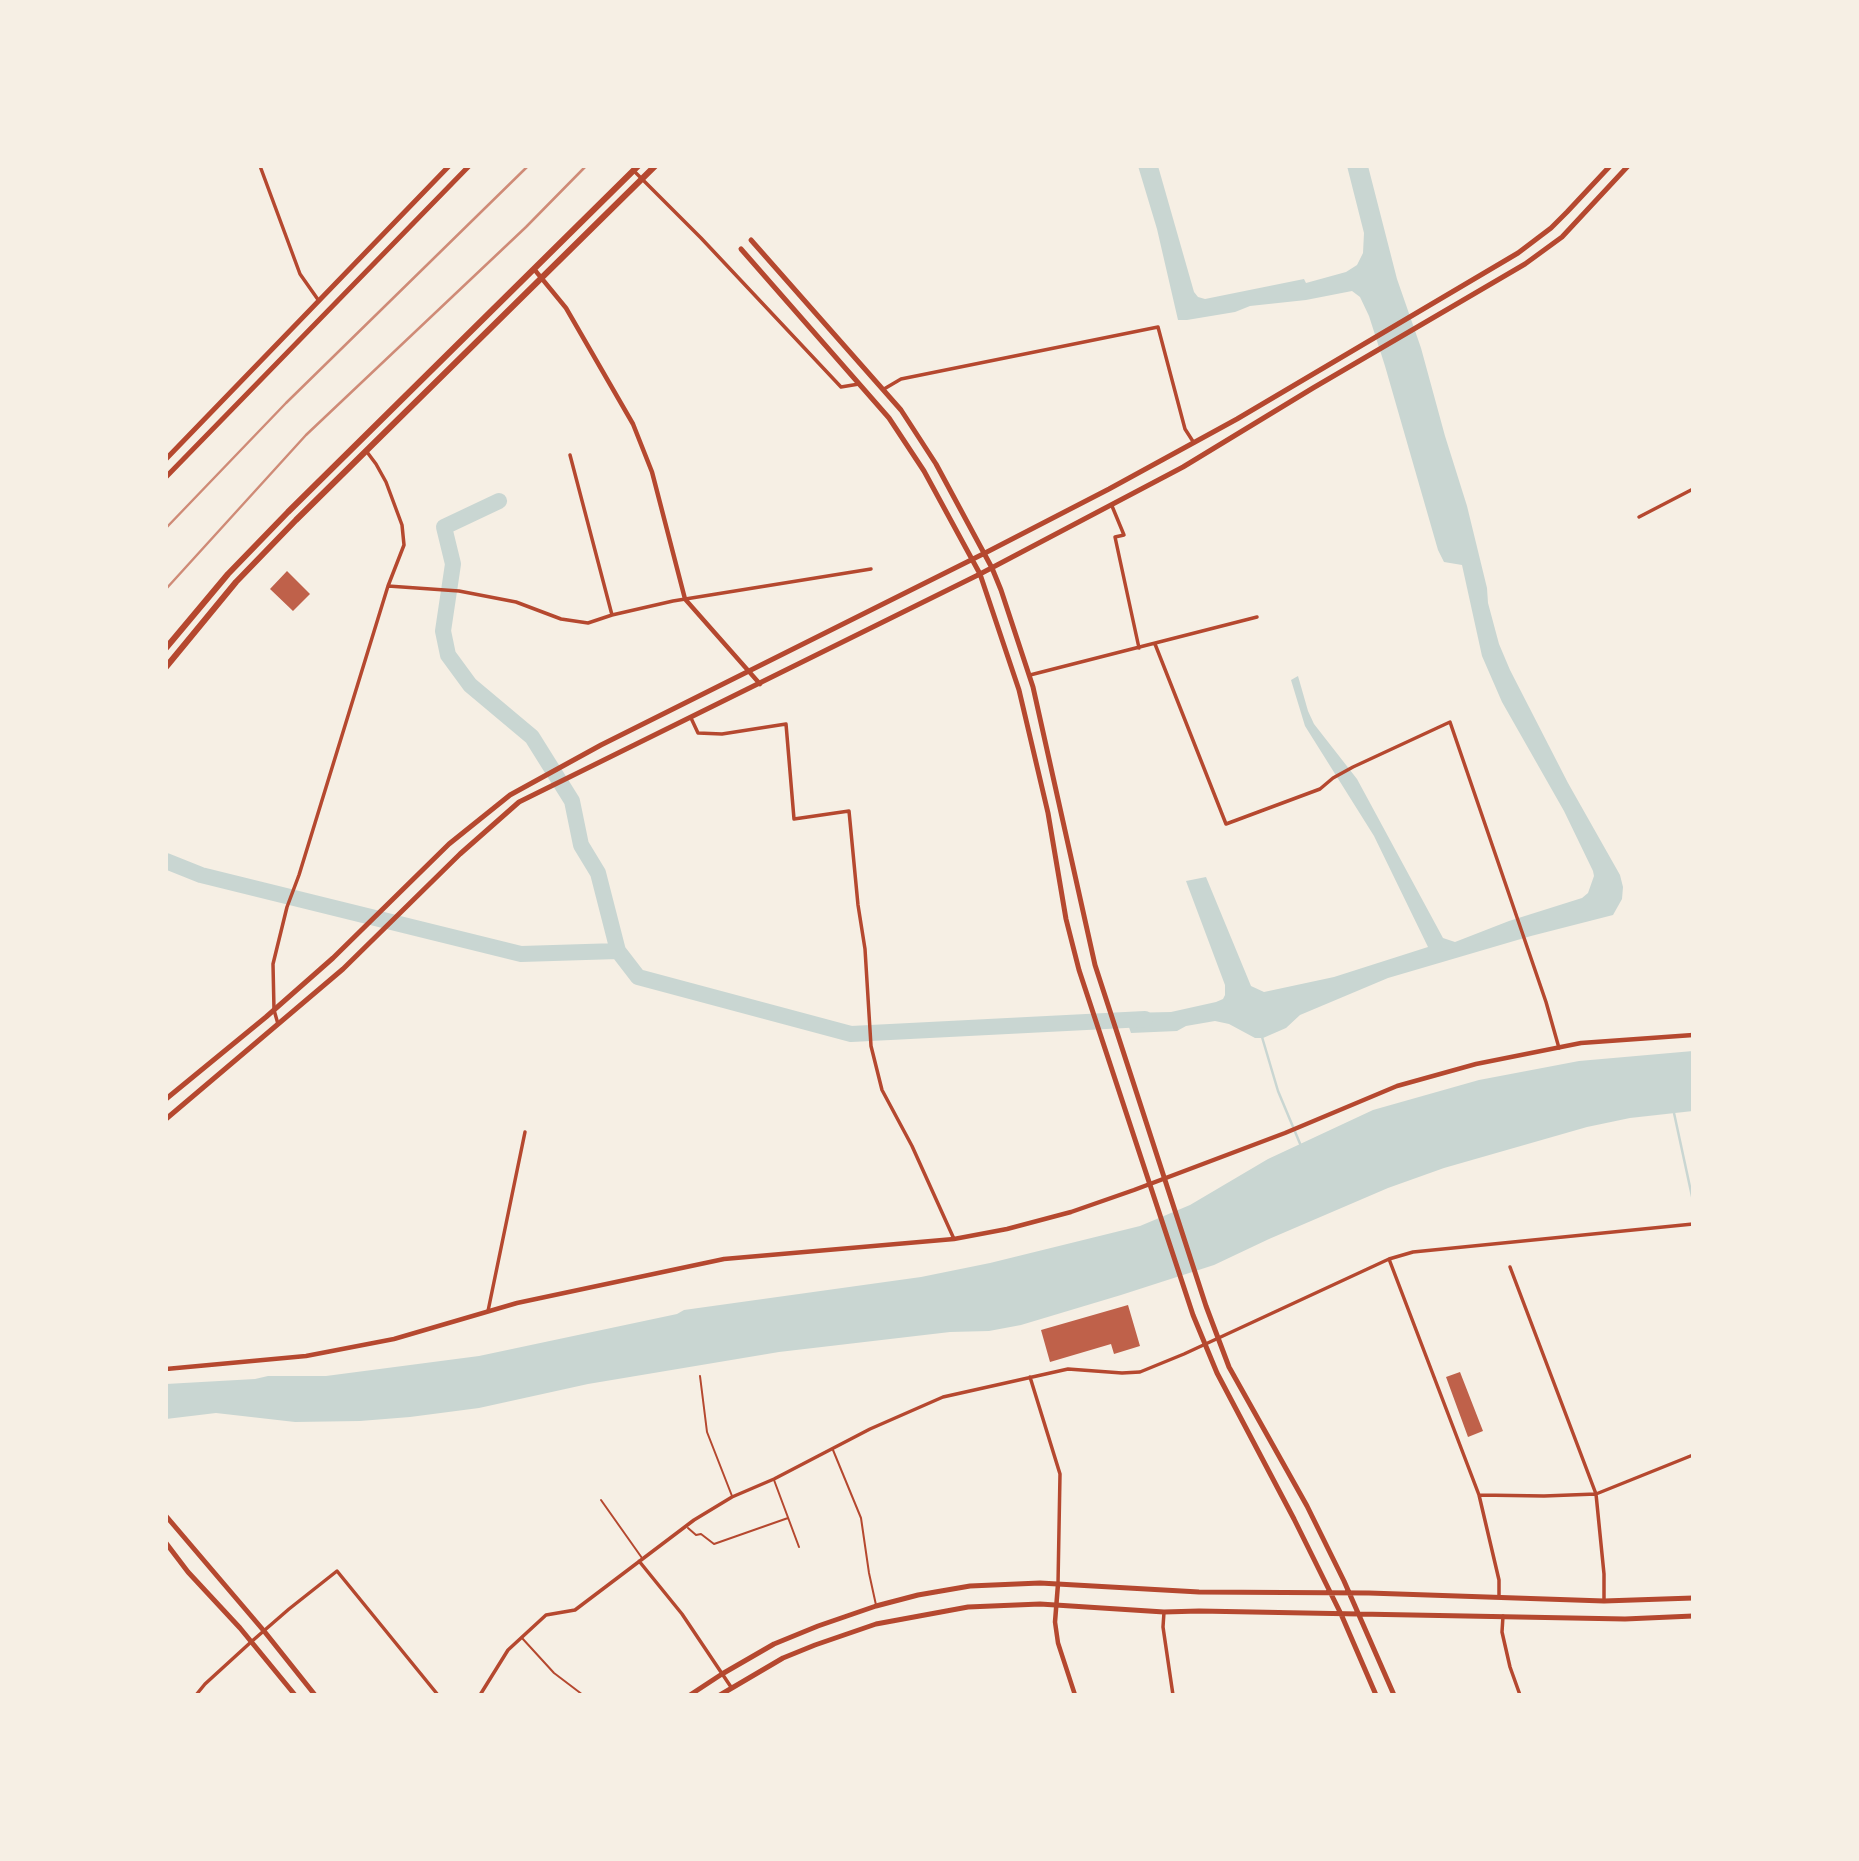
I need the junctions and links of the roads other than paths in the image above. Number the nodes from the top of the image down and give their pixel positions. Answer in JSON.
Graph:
{"nodes":[{"id":1,"x":260,"y":166,"type":"edge"},
{"id":2,"x":449,"y":166,"type":"edge"},
{"id":3,"x":469,"y":166,"type":"edge"},
{"id":4,"x":655,"y":166,"type":"edge"},
{"id":5,"x":1610,"y":166,"type":"edge"},
{"id":6,"x":636,"y":168,"type":"edge"},
{"id":7,"x":1626,"y":169,"type":"edge"},
{"id":8,"x":458,"y":177,"type":"junction"},
{"id":9,"x":642,"y":179,"type":"junction"},
{"id":10,"x":751,"y":240,"type":"dead end"},
{"id":11,"x":741,"y":249,"type":"dead end"},
{"id":12,"x":533,"y":268,"type":"junction"},
{"id":13,"x":541,"y":279,"type":"junction"},
{"id":14,"x":319,"y":301,"type":"junction"},
{"id":15,"x":859,"y":384,"type":"junction"},
{"id":16,"x":884,"y":389,"type":"junction"},
{"id":17,"x":1194,"y":443,"type":"junction"},
{"id":18,"x":365,"y":451,"type":"junction"},
{"id":19,"x":570,"y":454,"type":"dead end"},
{"id":20,"x":166,"y":459,"type":"edge"},
{"id":21,"x":166,"y":477,"type":"edge"},
{"id":22,"x":1693,"y":489,"type":"edge"},
{"id":23,"x":1112,"y":506,"type":"junction"},
{"id":24,"x":1639,"y":517,"type":"dead end"},
{"id":25,"x":985,"y":553,"type":"junction"},
{"id":26,"x":992,"y":568,"type":"junction"},
{"id":27,"x":871,"y":569,"type":"dead end"},
{"id":28,"x":980,"y":575,"type":"junction"},
{"id":29,"x":388,"y":586,"type":"junction"},
{"id":30,"x":685,"y":599,"type":"junction"},
{"id":31,"x":612,"y":615,"type":"junction"},
{"id":32,"x":1257,"y":617,"type":"dead end"},
{"id":33,"x":1155,"y":644,"type":"junction"},
{"id":34,"x":166,"y":648,"type":"edge"},
{"id":35,"x":1139,"y":648,"type":"junction"},
{"id":36,"x":166,"y":667,"type":"edge"},
{"id":37,"x":748,"y":670,"type":"junction"},
{"id":38,"x":1030,"y":675,"type":"junction"},
{"id":39,"x":760,"y":684,"type":"junction"},
{"id":40,"x":691,"y":718,"type":"junction"},
{"id":41,"x":274,"y":1010,"type":"junction"},
{"id":42,"x":278,"y":1025,"type":"junction"},
{"id":43,"x":1693,"y":1035,"type":"edge"},
{"id":44,"x":1559,"y":1048,"type":"junction"},
{"id":45,"x":166,"y":1099,"type":"edge"},
{"id":46,"x":166,"y":1119,"type":"edge"},
{"id":47,"x":525,"y":1132,"type":"dead end"},
{"id":48,"x":1693,"y":1224,"type":"edge"},
{"id":49,"x":954,"y":1240,"type":"junction"},
{"id":50,"x":1389,"y":1259,"type":"junction"},
{"id":51,"x":1510,"y":1267,"type":"dead end"},
{"id":52,"x":488,"y":1311,"type":"junction"},
{"id":53,"x":166,"y":1369,"type":"edge"},
{"id":54,"x":700,"y":1376,"type":"dead end"},
{"id":55,"x":1030,"y":1377,"type":"junction"},
{"id":56,"x":832,"y":1448,"type":"junction"},
{"id":57,"x":1693,"y":1455,"type":"edge"},
{"id":58,"x":774,"y":1479,"type":"junction"},
{"id":59,"x":1596,"y":1494,"type":"junction"},
{"id":60,"x":1479,"y":1495,"type":"junction"},
{"id":61,"x":732,"y":1497,"type":"junction"},
{"id":62,"x":601,"y":1500,"type":"dead end"},
{"id":63,"x":166,"y":1516,"type":"edge"},
{"id":64,"x":788,"y":1518,"type":"junction"},
{"id":65,"x":686,"y":1526,"type":"junction"},
{"id":66,"x":166,"y":1543,"type":"edge"},
{"id":67,"x":799,"y":1547,"type":"dead end"},
{"id":68,"x":640,"y":1560,"type":"junction"},
{"id":69,"x":1058,"y":1584,"type":"junction"},
{"id":70,"x":1331,"y":1594,"type":"junction"},
{"id":71,"x":1350,"y":1594,"type":"junction"},
{"id":72,"x":1499,"y":1597,"type":"junction"},
{"id":73,"x":1693,"y":1598,"type":"edge"},
{"id":74,"x":1604,"y":1601,"type":"junction"},
{"id":75,"x":1056,"y":1605,"type":"junction"},
{"id":76,"x":876,"y":1606,"type":"junction"},
{"id":77,"x":1164,"y":1612,"type":"junction"},
{"id":78,"x":1341,"y":1614,"type":"junction"},
{"id":79,"x":1358,"y":1614,"type":"junction"},
{"id":80,"x":1503,"y":1616,"type":"junction"},
{"id":81,"x":1693,"y":1616,"type":"edge"},
{"id":82,"x":264,"y":1631,"type":"junction"},
{"id":83,"x":521,"y":1638,"type":"junction"},
{"id":84,"x":251,"y":1642,"type":"junction"},
{"id":85,"x":722,"y":1674,"type":"junction"},
{"id":86,"x":731,"y":1687,"type":"junction"},
{"id":87,"x":196,"y":1695,"type":"edge"},
{"id":88,"x":295,"y":1695,"type":"edge"},
{"id":89,"x":315,"y":1695,"type":"edge"},
{"id":90,"x":438,"y":1695,"type":"edge"},
{"id":91,"x":480,"y":1695,"type":"edge"},
{"id":92,"x":583,"y":1695,"type":"edge"},
{"id":93,"x":691,"y":1695,"type":"edge"},
{"id":94,"x":720,"y":1695,"type":"edge"},
{"id":95,"x":1075,"y":1695,"type":"edge"},
{"id":96,"x":1173,"y":1695,"type":"edge"},
{"id":97,"x":1376,"y":1695,"type":"edge"},
{"id":98,"x":1394,"y":1695,"type":"edge"},
{"id":99,"x":1520,"y":1695,"type":"edge"}],
"edges":[{"from":1,"to":14,"type":"street"},
{"from":2,"to":8,"type":"main road"},
{"from":2,"to":14,"type":"main road"},
{"from":3,"to":8,"type":"main road"},
{"from":4,"to":9,"type":"main road"},
{"from":5,"to":17,"type":"main road"},
{"from":6,"to":9,"type":"street"},
{"from":6,"to":12,"type":"main road"},
{"from":7,"to":23,"type":"main road"},
{"from":8,"to":21,"type":"main road"},
{"from":9,"to":13,"type":"main road"},
{"from":9,"to":15,"type":"street"},
{"from":10,"to":16,"type":"main road"},
{"from":11,"to":15,"type":"main road"},
{"from":12,"to":13,"type":"street"},
{"from":12,"to":34,"type":"main road"},
{"from":13,"to":18,"type":"main road"},
{"from":13,"to":30,"type":"street"},
{"from":14,"to":20,"type":"main road"},
{"from":15,"to":28,"type":"main road"},
{"from":16,"to":17,"type":"street"},
{"from":16,"to":25,"type":"main road"},
{"from":17,"to":25,"type":"main road"},
{"from":18,"to":29,"type":"street"},
{"from":18,"to":36,"type":"main road"},
{"from":19,"to":31,"type":"street"},
{"from":22,"to":24,"type":"street"},
{"from":23,"to":26,"type":"main road"},
{"from":23,"to":35,"type":"street"},
{"from":25,"to":26,"type":"main road"},
{"from":25,"to":37,"type":"main road"},
{"from":26,"to":28,"type":"main road"},
{"from":26,"to":38,"type":"main road"},
{"from":27,"to":30,"type":"street"},
{"from":28,"to":39,"type":"main road"},
{"from":28,"to":70,"type":"main road"},
{"from":29,"to":31,"type":"street"},
{"from":29,"to":41,"type":"street"},
{"from":30,"to":31,"type":"street"},
{"from":30,"to":37,"type":"street"},
{"from":32,"to":33,"type":"street"},
{"from":33,"to":35,"type":"street"},
{"from":33,"to":44,"type":"street"},
{"from":35,"to":38,"type":"street"},
{"from":37,"to":39,"type":"street"},
{"from":37,"to":41,"type":"main road"},
{"from":38,"to":71,"type":"main road"},
{"from":39,"to":40,"type":"main road"},
{"from":40,"to":42,"type":"main road"},
{"from":40,"to":49,"type":"street"},
{"from":41,"to":42,"type":"street"},
{"from":41,"to":45,"type":"main road"},
{"from":42,"to":46,"type":"main road"},
{"from":43,"to":44,"type":"street"},
{"from":44,"to":49,"type":"street"},
{"from":47,"to":52,"type":"street"},
{"from":48,"to":50,"type":"street"},
{"from":49,"to":52,"type":"street"},
{"from":50,"to":55,"type":"street"},
{"from":50,"to":60,"type":"street"},
{"from":51,"to":59,"type":"street"},
{"from":52,"to":53,"type":"street"},
{"from":54,"to":61,"type":"lane"},
{"from":55,"to":56,"type":"street"},
{"from":55,"to":69,"type":"street"},
{"from":56,"to":58,"type":"street"},
{"from":56,"to":76,"type":"lane"},
{"from":57,"to":59,"type":"street"},
{"from":58,"to":61,"type":"street"},
{"from":58,"to":64,"type":"lane"},
{"from":59,"to":60,"type":"street"},
{"from":59,"to":74,"type":"street"},
{"from":60,"to":72,"type":"street"},
{"from":61,"to":65,"type":"street"},
{"from":62,"to":68,"type":"lane"},
{"from":63,"to":82,"type":"main road"},
{"from":64,"to":65,"type":"lane"},
{"from":64,"to":67,"type":"lane"},
{"from":65,"to":68,"type":"street"},
{"from":66,"to":84,"type":"main road"},
{"from":68,"to":83,"type":"street"},
{"from":68,"to":85,"type":"street"},
{"from":69,"to":70,"type":"main road"},
{"from":69,"to":75,"type":"street"},
{"from":69,"to":76,"type":"main road"},
{"from":70,"to":71,"type":"main road"},
{"from":70,"to":78,"type":"main road"},
{"from":71,"to":72,"type":"main road"},
{"from":71,"to":79,"type":"main road"},
{"from":72,"to":74,"type":"main road"},
{"from":73,"to":74,"type":"main road"},
{"from":75,"to":77,"type":"main road"},
{"from":75,"to":86,"type":"main road"},
{"from":75,"to":95,"type":"street"},
{"from":76,"to":85,"type":"main road"},
{"from":77,"to":78,"type":"main road"},
{"from":77,"to":96,"type":"street"},
{"from":78,"to":79,"type":"main road"},
{"from":78,"to":97,"type":"main road"},
{"from":79,"to":80,"type":"main road"},
{"from":79,"to":98,"type":"main road"},
{"from":80,"to":81,"type":"main road"},
{"from":80,"to":99,"type":"street"},
{"from":82,"to":84,"type":"street"},
{"from":82,"to":89,"type":"main road"},
{"from":82,"to":90,"type":"street"},
{"from":83,"to":91,"type":"street"},
{"from":83,"to":92,"type":"lane"},
{"from":84,"to":87,"type":"street"},
{"from":84,"to":88,"type":"main road"},
{"from":85,"to":86,"type":"street"},
{"from":85,"to":93,"type":"main road"},
{"from":86,"to":94,"type":"main road"}]}
